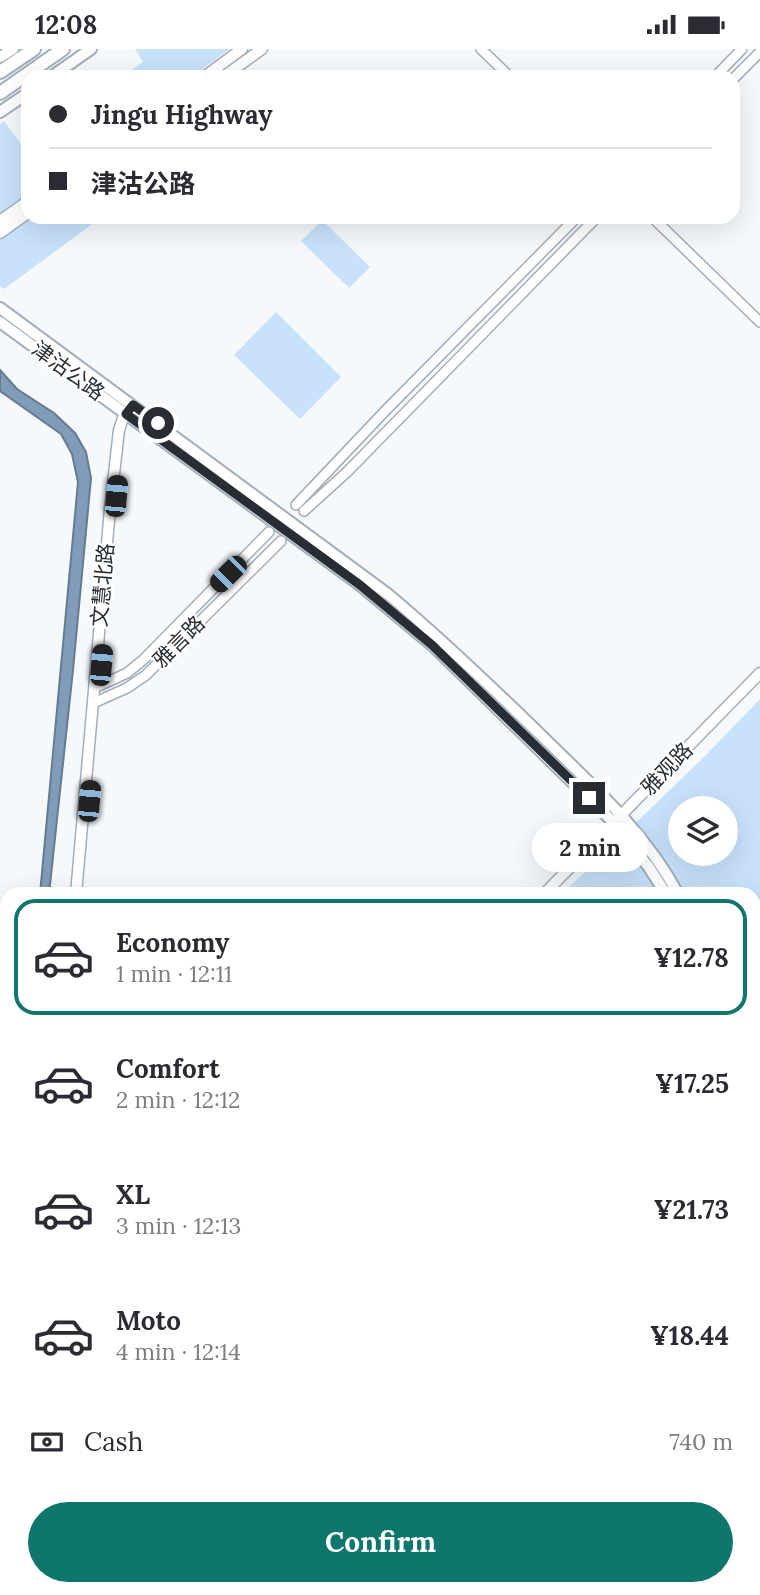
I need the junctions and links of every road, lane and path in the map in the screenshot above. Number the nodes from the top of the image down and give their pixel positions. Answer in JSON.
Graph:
{"nodes":[{"id":1,"x":13,"y":49,"type":"edge"},
{"id":2,"x":34,"y":49,"type":"edge"},
{"id":3,"x":63,"y":49,"type":"edge"},
{"id":4,"x":91,"y":49,"type":"edge"},
{"id":5,"x":242,"y":49,"type":"edge"},
{"id":6,"x":262,"y":49,"type":"edge"},
{"id":7,"x":481,"y":49,"type":"edge"},
{"id":8,"x":490,"y":49,"type":"edge"},
{"id":9,"x":742,"y":49,"type":"edge"},
{"id":10,"x":760,"y":52,"type":"edge"},
{"id":11,"x":0,"y":57,"type":"edge"},
{"id":12,"x":33,"y":70,"type":"edge"},
{"id":13,"x":61,"y":70,"type":"edge"},
{"id":14,"x":214,"y":70,"type":"edge"},
{"id":15,"x":233,"y":70,"type":"edge"},
{"id":16,"x":503,"y":70,"type":"edge"},
{"id":17,"x":511,"y":70,"type":"edge"},
{"id":18,"x":722,"y":70,"type":"edge"},
{"id":19,"x":0,"y":72,"type":"edge"},
{"id":20,"x":740,"y":72,"type":"edge"},
{"id":21,"x":21,"y":78,"type":"edge"},
{"id":22,"x":0,"y":93,"type":"edge"},
{"id":23,"x":21,"y":98,"type":"edge"},
{"id":24,"x":0,"y":112,"type":"edge"},
{"id":25,"x":21,"y":206,"type":"edge"},
{"id":26,"x":21,"y":218,"type":"edge"},
{"id":27,"x":0,"y":221,"type":"edge"},
{"id":28,"x":570,"y":224,"type":"edge"},
{"id":29,"x":590,"y":224,"type":"edge"},
{"id":30,"x":660,"y":224,"type":"edge"},
{"id":31,"x":668,"y":224,"type":"edge"},
{"id":32,"x":0,"y":233,"type":"edge"},
{"id":33,"x":0,"y":308,"type":"edge"},
{"id":34,"x":760,"y":314,"type":"edge"},
{"id":35,"x":0,"y":321,"type":"edge"},
{"id":36,"x":760,"y":323,"type":"edge"},
{"id":37,"x":132,"y":411,"type":"junction"},
{"id":38,"x":269,"y":532,"type":"dead end"},
{"id":39,"x":281,"y":541,"type":"dead end"},
{"id":40,"x":760,"y":675,"type":"edge"},
{"id":41,"x":99,"y":686,"type":"junction"},
{"id":42,"x":98,"y":701,"type":"junction"},
{"id":43,"x":619,"y":820,"type":"junction"},
{"id":44,"x":77,"y":887,"type":"edge"},
{"id":45,"x":82,"y":887,"type":"edge"},
{"id":46,"x":553,"y":887,"type":"edge"},
{"id":47,"x":662,"y":887,"type":"edge"},
{"id":48,"x":674,"y":887,"type":"edge"}],
"edges":[{"from":1,"to":11,"type":"main road"},
{"from":2,"to":19,"type":"highway"},
{"from":3,"to":12,"type":"highway"},
{"from":4,"to":13,"type":"main road"},
{"from":5,"to":14,"type":"main road"},
{"from":6,"to":15,"type":"main road"},
{"from":7,"to":16,"type":"street"},
{"from":8,"to":17,"type":"street"},
{"from":9,"to":18,"type":"street"},
{"from":10,"to":20,"type":"street"},
{"from":21,"to":22,"type":"highway"},
{"from":23,"to":24,"type":"main road"},
{"from":25,"to":27,"type":"main road"},
{"from":26,"to":32,"type":"main road"},
{"from":28,"to":29,"type":"street"},
{"from":30,"to":36,"type":"street"},
{"from":31,"to":34,"type":"street"},
{"from":33,"to":37,"type":"main road"},
{"from":35,"to":37,"type":"main road","name":"津沽公路"},
{"from":37,"to":41,"type":"main road","name":"文慧北路"},
{"from":37,"to":43,"type":"main road"},
{"from":37,"to":44,"type":"main road","name":"文慧北路"},
{"from":38,"to":41,"type":"street","name":"雅言路"},
{"from":39,"to":42,"type":"street","name":"雅言路"},
{"from":40,"to":43,"type":"main road","name":"雅观路"},
{"from":41,"to":42,"type":"main road","name":"文慧北路"},
{"from":42,"to":45,"type":"main road","name":"文慧北路"},
{"from":43,"to":46,"type":"main road","name":"雅观路"},
{"from":43,"to":47,"type":"main road"},
{"from":43,"to":48,"type":"main road"}]}
